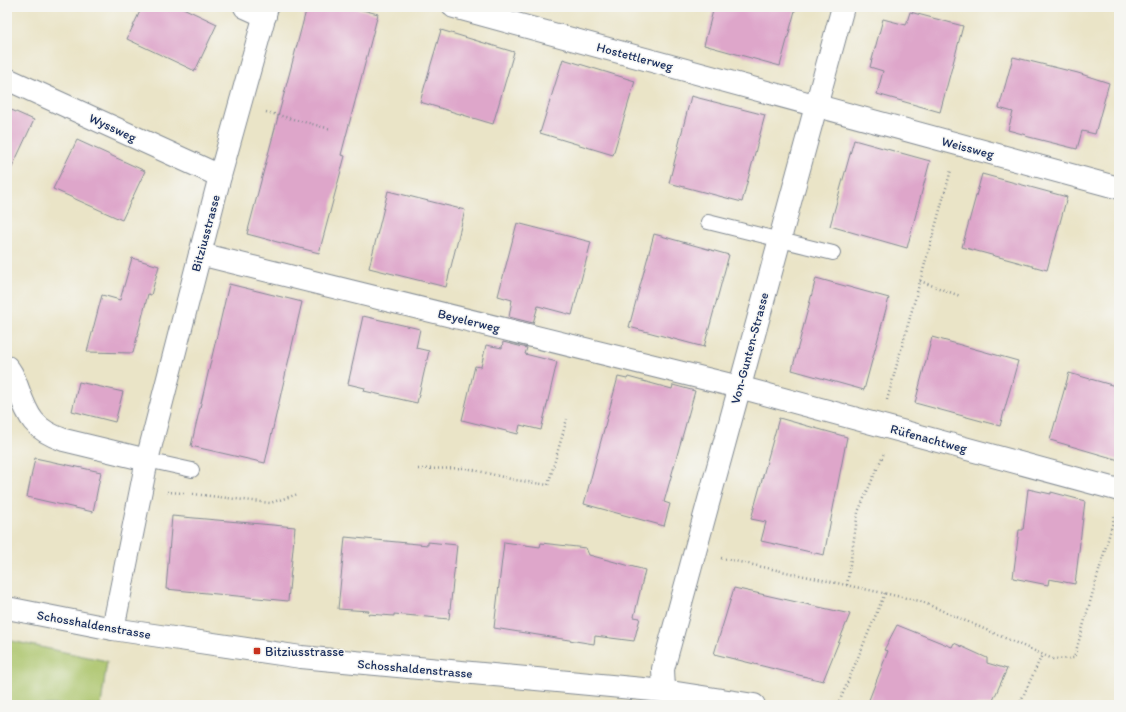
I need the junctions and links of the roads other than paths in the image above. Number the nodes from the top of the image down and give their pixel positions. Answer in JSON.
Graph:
{"nodes":[{"id":1,"x":245,"y":7,"type":"edge"},
{"id":2,"x":454,"y":7,"type":"edge"},
{"id":3,"x":843,"y":7,"type":"edge"},
{"id":4,"x":266,"y":12,"type":"edge"},
{"id":5,"x":7,"y":79,"type":"edge"},
{"id":6,"x":816,"y":106,"type":"junction"},
{"id":7,"x":220,"y":176,"type":"junction"},
{"id":8,"x":1119,"y":188,"type":"edge"},
{"id":9,"x":708,"y":222,"type":"dead end"},
{"id":10,"x":779,"y":239,"type":"junction"},
{"id":11,"x":833,"y":253,"type":"dead end"},
{"id":12,"x":200,"y":254,"type":"junction"},
{"id":13,"x":7,"y":366,"type":"edge"},
{"id":14,"x":739,"y":387,"type":"junction"},
{"id":15,"x":147,"y":460,"type":"junction"},
{"id":16,"x":192,"y":470,"type":"dead end"},
{"id":17,"x":1118,"y":500,"type":"edge"},
{"id":18,"x":7,"y":608,"type":"edge"},
{"id":19,"x":113,"y":629,"type":"junction"},
{"id":20,"x":665,"y":698,"type":"edge"},
{"id":21,"x":754,"y":705,"type":"edge"}],
"edges":[{"from":1,"to":4,"type":"street"},
{"from":2,"to":6,"type":"street","name":"Hostettlerweg"},
{"from":3,"to":6,"type":"street","name":"Von-Gunten-Strasse"},
{"from":4,"to":7,"type":"street","name":"Bitziusstrasse"},
{"from":5,"to":7,"type":"street","name":"Wyssweg"},
{"from":6,"to":8,"type":"street","name":"Weissweg"},
{"from":6,"to":10,"type":"street","name":"Von-Gunten-Strasse"},
{"from":7,"to":12,"type":"street","name":"Bitziusstrasse"},
{"from":9,"to":10,"type":"lane"},
{"from":10,"to":11,"type":"lane"},
{"from":10,"to":14,"type":"street","name":"Von-Gunten-Strasse"},
{"from":12,"to":14,"type":"street","name":"Beyelerweg"},
{"from":12,"to":15,"type":"street","name":"Bitziusstrasse"},
{"from":13,"to":15,"type":"street"},
{"from":14,"to":17,"type":"street","name":"Rüfenachtweg"},
{"from":14,"to":20,"type":"street","name":"Von-Gunten-Strasse"},
{"from":15,"to":16,"type":"lane"},
{"from":15,"to":19,"type":"street","name":"Bitziusstrasse"},
{"from":18,"to":19,"type":"street","name":"Schosshaldenstrasse"},
{"from":19,"to":20,"type":"street","name":"Schosshaldenstrasse"},
{"from":20,"to":21,"type":"street","name":"Schosshaldenstrasse"}]}
